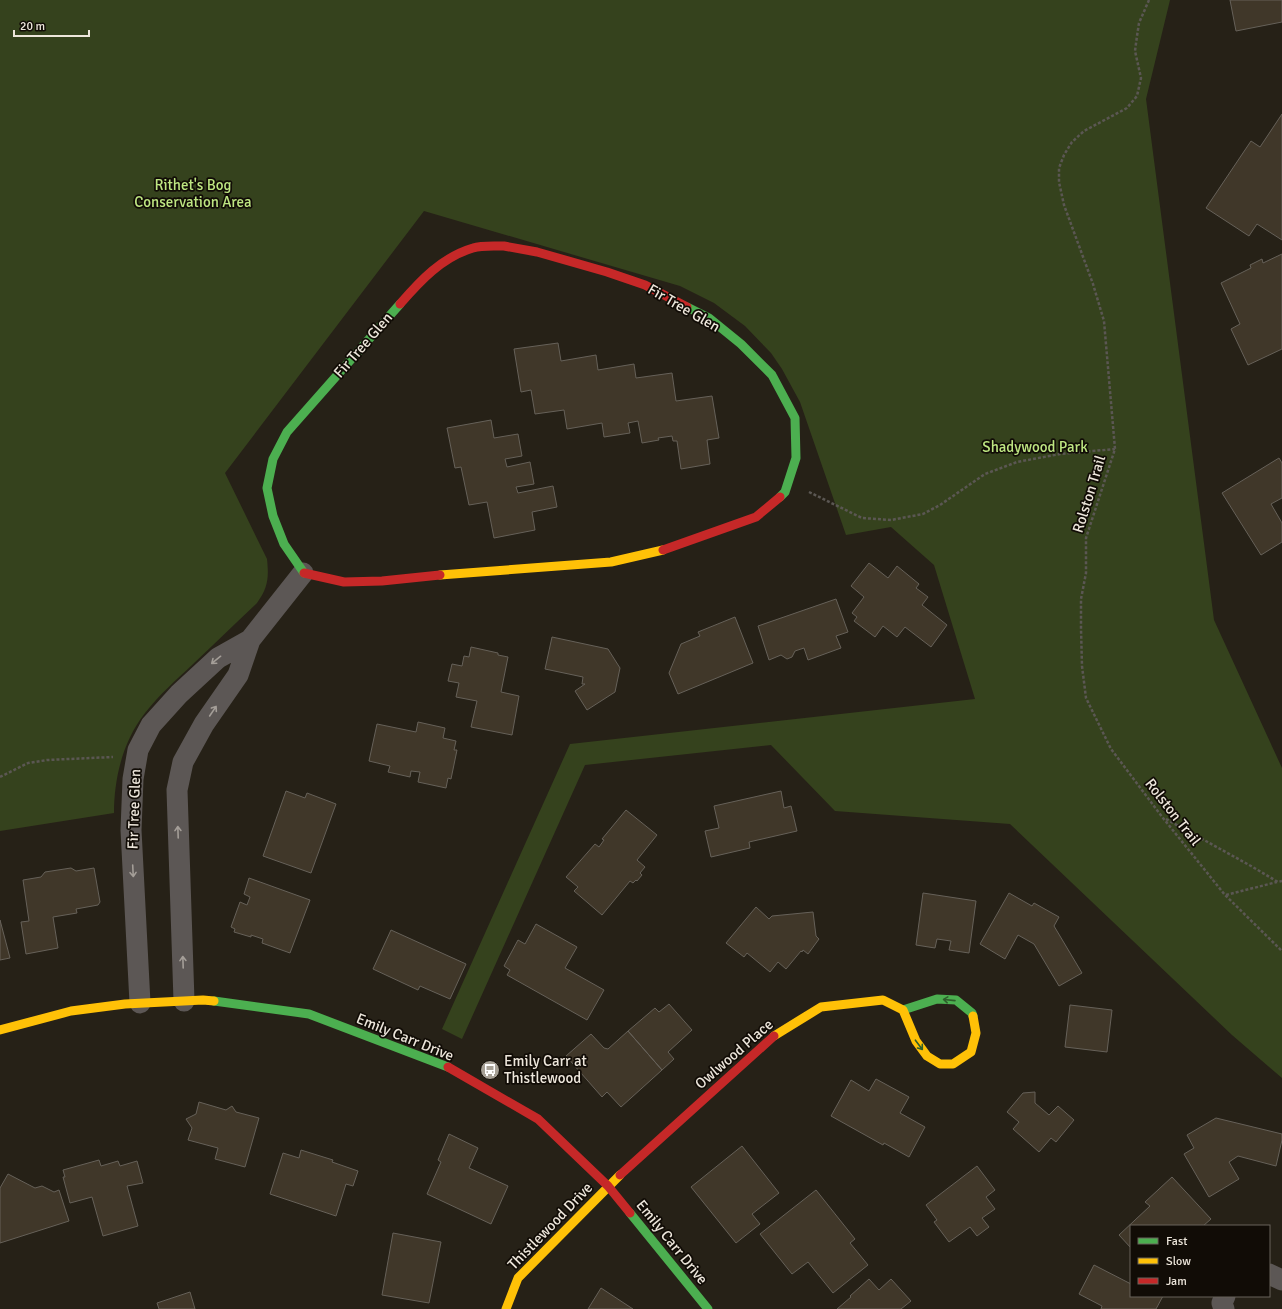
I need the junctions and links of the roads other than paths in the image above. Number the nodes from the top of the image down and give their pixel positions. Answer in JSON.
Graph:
{"nodes":[{"id":1,"x":303,"y":573,"type":"junction"},
{"id":2,"x":250,"y":640,"type":"junction"},
{"id":3,"x":184,"y":1001,"type":"junction"},
{"id":4,"x":140,"y":1003,"type":"junction"},
{"id":5,"x":903,"y":1010,"type":"junction"},
{"id":6,"x":0,"y":1030,"type":"edge"},
{"id":7,"x":608,"y":1186,"type":"junction"},
{"id":8,"x":1270,"y":1274,"type":"edge"},
{"id":9,"x":1282,"y":1280,"type":"edge"},
{"id":10,"x":1225,"y":1297,"type":"edge"},
{"id":11,"x":506,"y":1309,"type":"edge"},
{"id":12,"x":708,"y":1309,"type":"edge"},
{"id":13,"x":1224,"y":1309,"type":"edge"}],
"edges":[{"from":1,"to":1,"type":"street","name":"Fir Tree Glen"},
{"from":1,"to":2,"type":"street","name":"Fir Tree Glen"},
{"from":3,"to":2,"type":"street","name":"Fir Tree Glen","one_way":true},
{"from":2,"to":4,"type":"street","name":"Fir Tree Glen","one_way":true},
{"from":3,"to":4,"type":"street","name":"Emily Carr Drive"},
{"from":3,"to":7,"type":"street","name":"Emily Carr Drive"},
{"from":4,"to":6,"type":"street","name":"Emily Carr Drive"},
{"from":5,"to":5,"type":"street","one_way":true},
{"from":5,"to":7,"type":"street","name":"Owlwood Place"},
{"from":7,"to":11,"type":"street","name":"Thistlewood Drive"},
{"from":7,"to":12,"type":"street","name":"Emily Carr Drive"},
{"from":8,"to":9,"type":"street"},
{"from":10,"to":13,"type":"street"}]}
